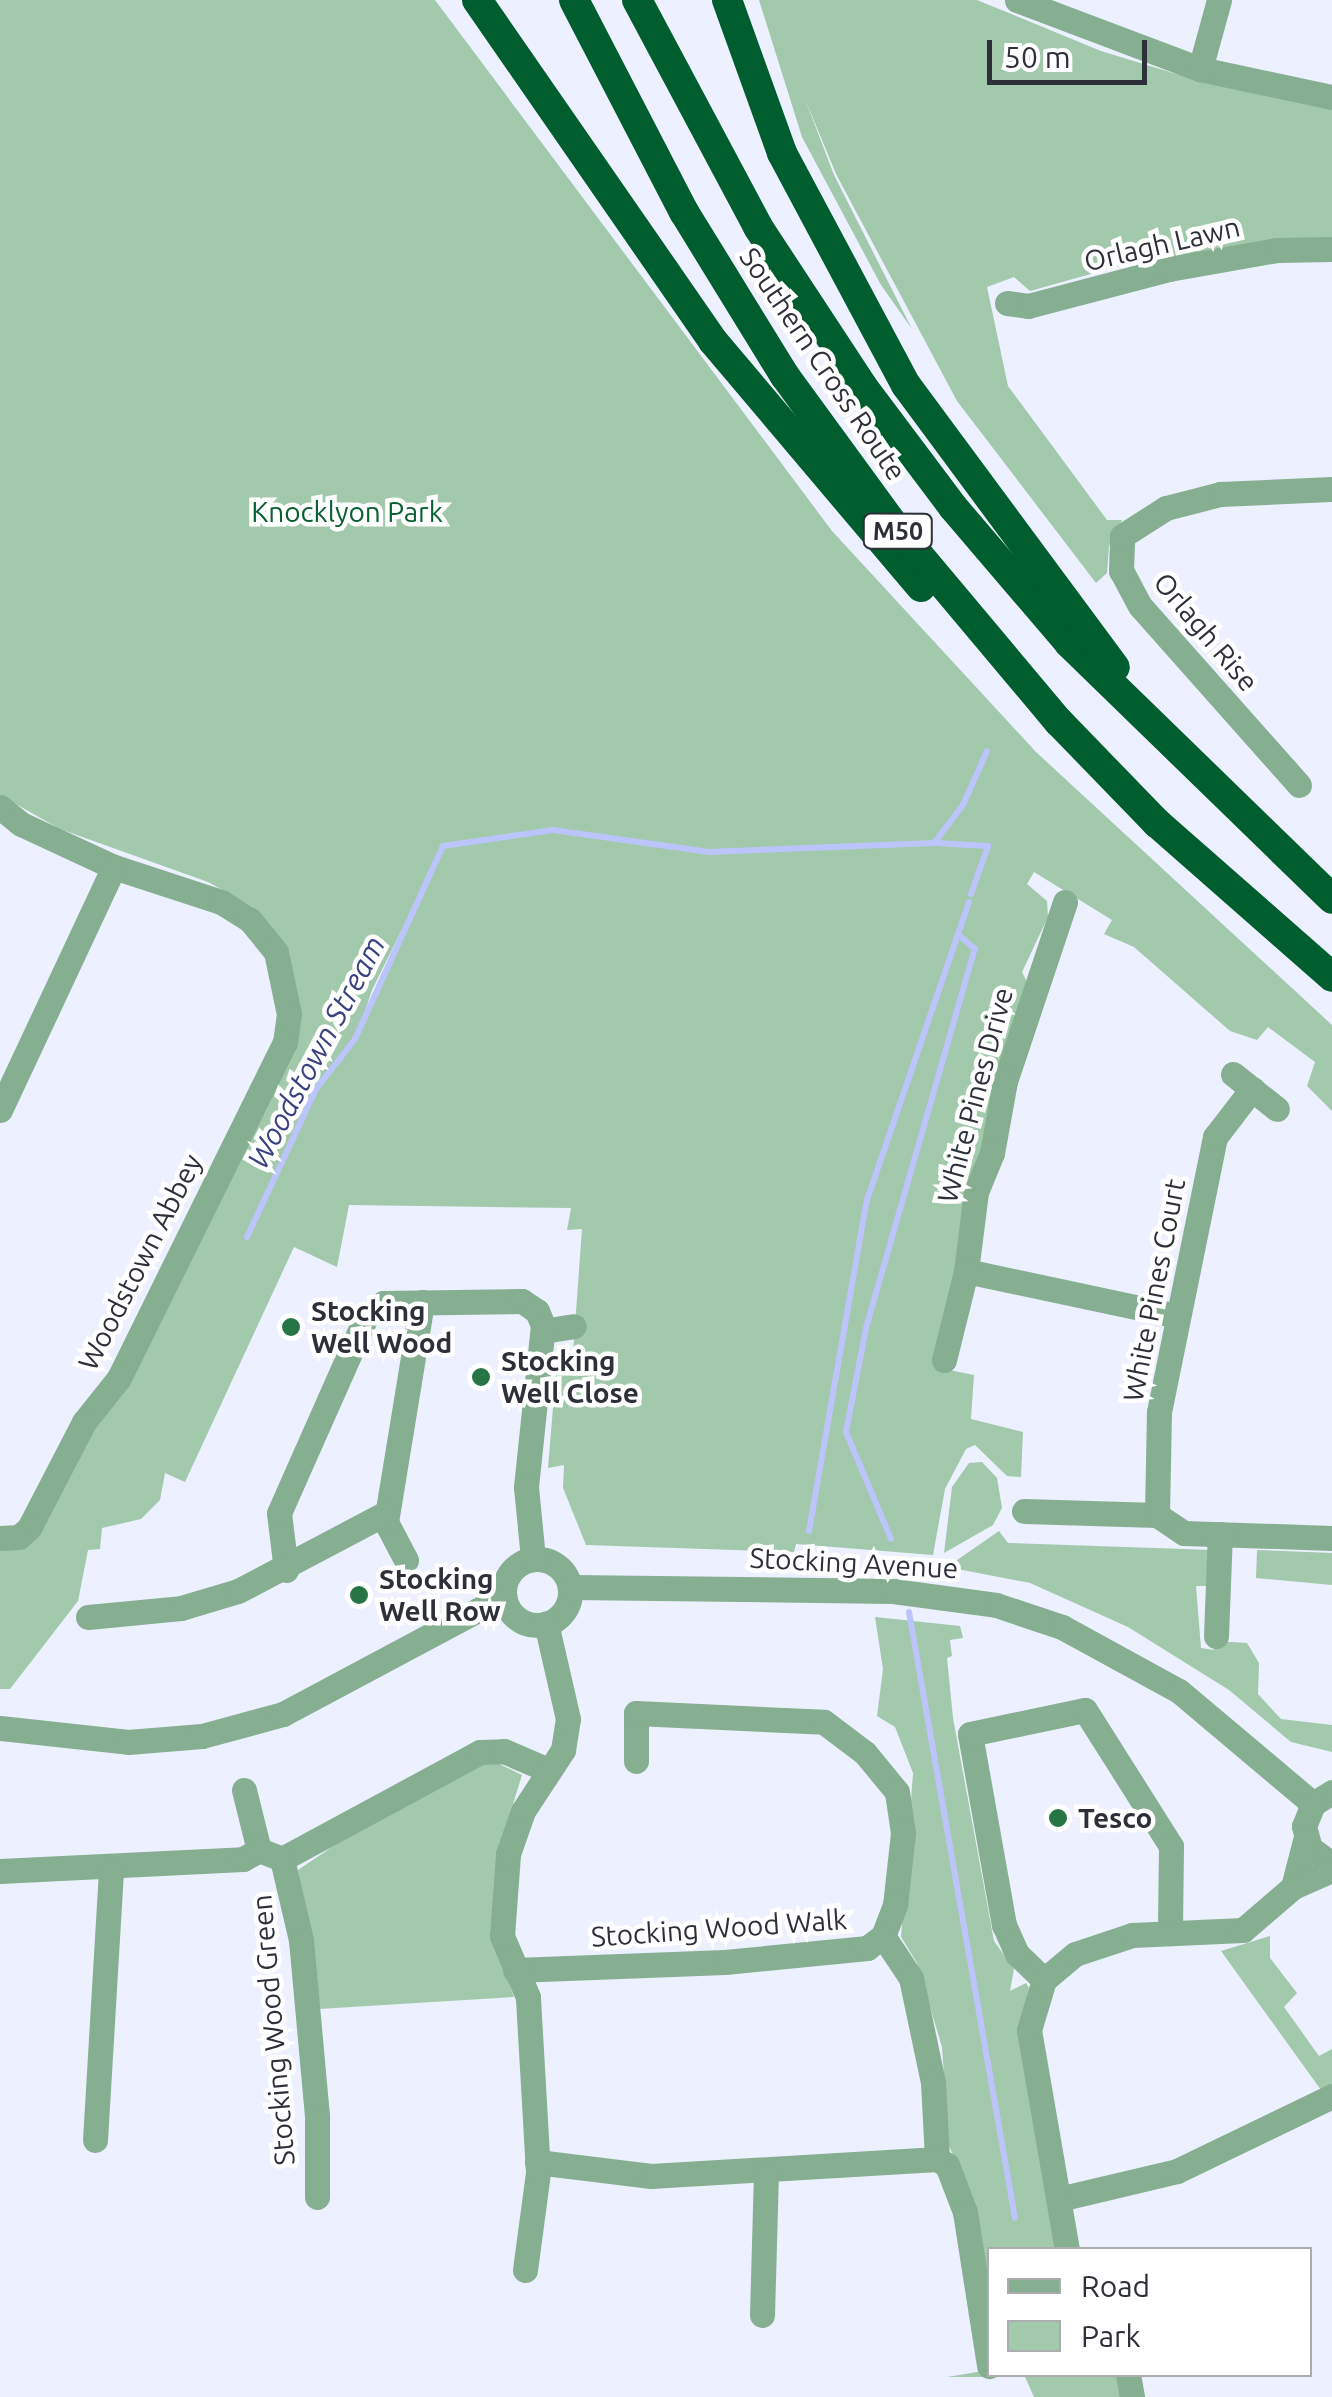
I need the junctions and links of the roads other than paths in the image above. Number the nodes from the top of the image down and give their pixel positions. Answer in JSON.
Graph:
{"nodes":[{"id":1,"x":476,"y":0,"type":"edge"},
{"id":2,"x":574,"y":0,"type":"edge"},
{"id":3,"x":637,"y":0,"type":"edge"},
{"id":4,"x":727,"y":0,"type":"edge"},
{"id":5,"x":1017,"y":0,"type":"edge"},
{"id":6,"x":1219,"y":0,"type":"edge"},
{"id":7,"x":1200,"y":69,"type":"junction"},
{"id":8,"x":1332,"y":97,"type":"edge"},
{"id":9,"x":1332,"y":248,"type":"edge"},
{"id":10,"x":1007,"y":303,"type":"dead end"},
{"id":11,"x":1332,"y":489,"type":"edge"},
{"id":12,"x":1059,"y":722,"type":"junction"},
{"id":13,"x":1190,"y":764,"type":"junction"},
{"id":14,"x":1299,"y":785,"type":"dead end"},
{"id":15,"x":0,"y":807,"type":"edge"},
{"id":16,"x":114,"y":867,"type":"junction"},
{"id":17,"x":1332,"y":899,"type":"edge"},
{"id":18,"x":1065,"y":902,"type":"dead end"},
{"id":19,"x":1332,"y":977,"type":"edge"},
{"id":20,"x":1277,"y":1109,"type":"dead end"},
{"id":21,"x":0,"y":1110,"type":"edge"},
{"id":22,"x":966,"y":1270,"type":"junction"},
{"id":23,"x":422,"y":1302,"type":"junction"},
{"id":24,"x":1178,"y":1316,"type":"junction"},
{"id":25,"x":574,"y":1326,"type":"dead end"},
{"id":26,"x":543,"y":1328,"type":"junction"},
{"id":27,"x":944,"y":1360,"type":"dead end"},
{"id":28,"x":1024,"y":1511,"type":"dead end"},
{"id":29,"x":386,"y":1513,"type":"junction"},
{"id":30,"x":1157,"y":1515,"type":"junction"},
{"id":31,"x":1220,"y":1534,"type":"junction"},
{"id":32,"x":0,"y":1538,"type":"edge"},
{"id":33,"x":1332,"y":1538,"type":"edge"},
{"id":34,"x":533,"y":1559,"type":"junction"},
{"id":35,"x":406,"y":1560,"type":"dead end"},
{"id":36,"x":286,"y":1570,"type":"junction"},
{"id":37,"x":570,"y":1587,"type":"junction"},
{"id":38,"x":504,"y":1596,"type":"junction"},
{"id":39,"x":88,"y":1617,"type":"dead end"},
{"id":40,"x":546,"y":1623,"type":"junction"},
{"id":41,"x":1216,"y":1636,"type":"dead end"},
{"id":42,"x":0,"y":1728,"type":"edge"},
{"id":43,"x":636,"y":1761,"type":"dead end"},
{"id":44,"x":548,"y":1770,"type":"junction"},
{"id":45,"x":244,"y":1790,"type":"dead end"},
{"id":46,"x":1323,"y":1798,"type":"edge"},
{"id":47,"x":1306,"y":1838,"type":"junction"},
{"id":48,"x":270,"y":1855,"type":"junction"},
{"id":49,"x":1332,"y":1867,"type":"edge"},
{"id":50,"x":111,"y":1868,"type":"junction"},
{"id":51,"x":0,"y":1872,"type":"edge"},
{"id":52,"x":1293,"y":1887,"type":"junction"},
{"id":53,"x":1170,"y":1929,"type":"junction"},
{"id":54,"x":884,"y":1936,"type":"junction"},
{"id":55,"x":516,"y":1970,"type":"junction"},
{"id":56,"x":1044,"y":1980,"type":"junction"},
{"id":57,"x":1332,"y":2096,"type":"edge"},
{"id":58,"x":95,"y":2140,"type":"dead end"},
{"id":59,"x":937,"y":2159,"type":"junction"},
{"id":60,"x":536,"y":2162,"type":"junction"},
{"id":61,"x":766,"y":2172,"type":"junction"},
{"id":62,"x":316,"y":2197,"type":"dead end"},
{"id":63,"x":1058,"y":2199,"type":"junction"},
{"id":64,"x":1066,"y":2247,"type":"edge"},
{"id":65,"x":524,"y":2270,"type":"dead end"},
{"id":66,"x":762,"y":2315,"type":"dead end"},
{"id":67,"x":987,"y":2348,"type":"edge"}],
"edges":[{"from":1,"to":12,"type":"highway","number":"M50"},
{"from":2,"to":12,"type":"highway","name":"Southern Cross Route","number":"M50"},
{"from":3,"to":13,"type":"highway","name":"Southern Cross Route","number":"M50"},
{"from":4,"to":13,"type":"highway","number":"M50"},
{"from":5,"to":7,"type":"street"},
{"from":6,"to":7,"type":"street"},
{"from":7,"to":8,"type":"street"},
{"from":9,"to":10,"type":"street","name":"Orlagh Lawn"},
{"from":11,"to":14,"type":"street","name":"Orlagh Rise"},
{"from":12,"to":19,"type":"highway","name":"Southern Cross Route","number":"M50"},
{"from":13,"to":17,"type":"highway","name":"Southern Cross Route","number":"M50"},
{"from":15,"to":16,"type":"street"},
{"from":16,"to":21,"type":"street"},
{"from":16,"to":32,"type":"street","name":"Woodstown Abbey"},
{"from":18,"to":22,"type":"street","name":"White Pines Drive"},
{"from":20,"to":24,"type":"street","name":"White Pines Court"},
{"from":22,"to":24,"type":"street"},
{"from":22,"to":27,"type":"street","name":"White Pines Drive"},
{"from":23,"to":26,"type":"street"},
{"from":23,"to":29,"type":"street"},
{"from":23,"to":36,"type":"street"},
{"from":24,"to":30,"type":"street","name":"White Pines Court"},
{"from":25,"to":26,"type":"street"},
{"from":26,"to":34,"type":"street"},
{"from":28,"to":30,"type":"street"},
{"from":29,"to":35,"type":"street"},
{"from":29,"to":36,"type":"street"},
{"from":30,"to":31,"type":"street"},
{"from":31,"to":33,"type":"street"},
{"from":31,"to":41,"type":"street"},
{"from":34,"to":37,"type":"street"},
{"from":34,"to":38,"type":"street"},
{"from":36,"to":39,"type":"street"},
{"from":37,"to":40,"type":"street"},
{"from":37,"to":46,"type":"street","name":"Stocking Avenue"},
{"from":38,"to":40,"type":"street"},
{"from":38,"to":42,"type":"street"},
{"from":40,"to":44,"type":"street"},
{"from":43,"to":54,"type":"street"},
{"from":44,"to":48,"type":"street"},
{"from":44,"to":55,"type":"street"},
{"from":45,"to":48,"type":"street","name":"Stocking Wood Green"},
{"from":46,"to":47,"type":"street","name":"Stocking Avenue"},
{"from":47,"to":49,"type":"street"},
{"from":47,"to":52,"type":"street","name":"Stocking Avenue"},
{"from":48,"to":50,"type":"street"},
{"from":48,"to":62,"type":"street","name":"Stocking Wood Green"},
{"from":49,"to":52,"type":"street"},
{"from":50,"to":51,"type":"street"},
{"from":50,"to":58,"type":"street"},
{"from":52,"to":53,"type":"street"},
{"from":53,"to":56,"type":"street"},
{"from":53,"to":56,"type":"street"},
{"from":54,"to":55,"type":"street","name":"Stocking Wood Walk"},
{"from":54,"to":59,"type":"street","name":"Stocking Wood Walk"},
{"from":55,"to":60,"type":"street"},
{"from":56,"to":63,"type":"street"},
{"from":57,"to":63,"type":"street"},
{"from":59,"to":61,"type":"street"},
{"from":59,"to":67,"type":"street"},
{"from":60,"to":61,"type":"street"},
{"from":60,"to":65,"type":"street"},
{"from":61,"to":66,"type":"street"},
{"from":63,"to":64,"type":"street"}]}
